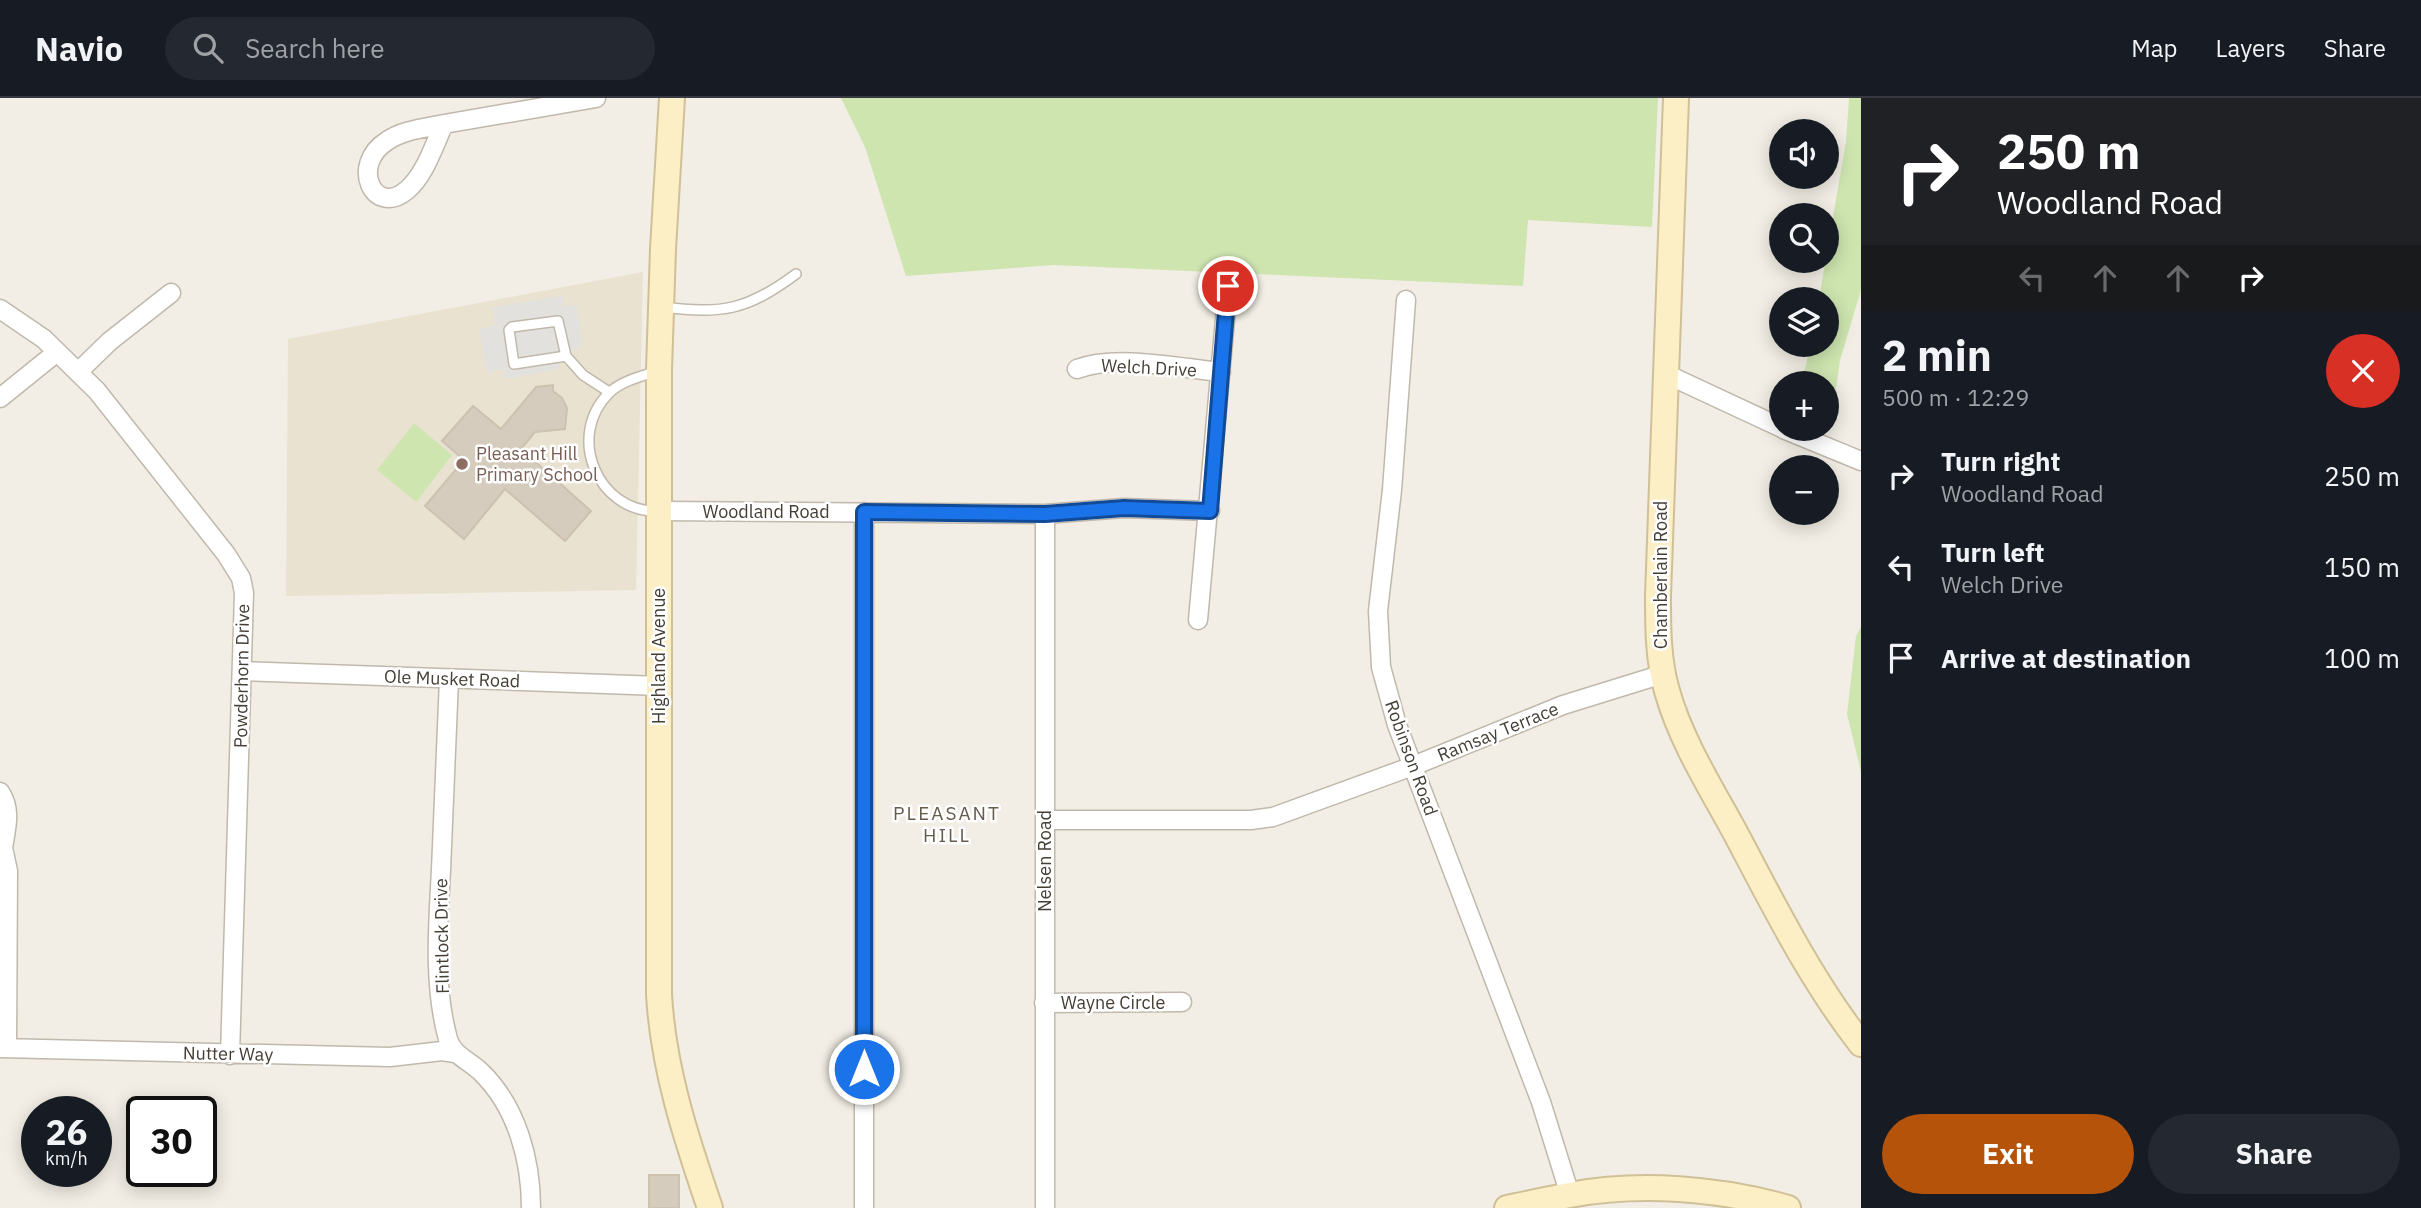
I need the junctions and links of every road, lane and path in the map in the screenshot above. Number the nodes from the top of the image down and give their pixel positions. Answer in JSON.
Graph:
{"nodes":[{"id":1,"x":596,"y":98,"type":"edge"},
{"id":2,"x":672,"y":98,"type":"edge"},
{"id":3,"x":1676,"y":98,"type":"edge"},
{"id":4,"x":444,"y":124,"type":"junction"},
{"id":5,"x":796,"y":274,"type":"dead end"},
{"id":6,"x":1228,"y":286,"type":"dead end"},
{"id":7,"x":171,"y":293,"type":"dead end"},
{"id":8,"x":1406,"y":300,"type":"dead end"},
{"id":9,"x":660,"y":306,"type":"junction"},
{"id":10,"x":0,"y":309,"type":"edge"},
{"id":11,"x":57,"y":352,"type":"junction"},
{"id":12,"x":566,"y":356,"type":"junction"},
{"id":13,"x":1077,"y":369,"type":"dead end"},
{"id":14,"x":659,"y":370,"type":"junction"},
{"id":15,"x":79,"y":371,"type":"junction"},
{"id":16,"x":1222,"y":372,"type":"junction"},
{"id":17,"x":1666,"y":374,"type":"junction"},
{"id":18,"x":609,"y":392,"type":"junction"},
{"id":19,"x":0,"y":398,"type":"edge"},
{"id":20,"x":1769,"y":422,"type":"edge"},
{"id":21,"x":1813,"y":441,"type":"edge"},
{"id":22,"x":1861,"y":461,"type":"edge"},
{"id":23,"x":658,"y":511,"type":"junction"},
{"id":24,"x":1210,"y":511,"type":"junction"},
{"id":25,"x":864,"y":512,"type":"junction"},
{"id":26,"x":1045,"y":514,"type":"junction"},
{"id":27,"x":1198,"y":620,"type":"dead end"},
{"id":28,"x":243,"y":671,"type":"junction"},
{"id":29,"x":1663,"y":674,"type":"junction"},
{"id":30,"x":449,"y":679,"type":"junction"},
{"id":31,"x":660,"y":686,"type":"junction"},
{"id":32,"x":1413,"y":766,"type":"junction"},
{"id":33,"x":0,"y":792,"type":"edge"},
{"id":34,"x":1045,"y":820,"type":"junction"},
{"id":35,"x":1,"y":848,"type":"edge"},
{"id":36,"x":1182,"y":1002,"type":"dead end"},
{"id":37,"x":1044,"y":1003,"type":"junction"},
{"id":38,"x":1861,"y":1044,"type":"edge"},
{"id":39,"x":4,"y":1048,"type":"edge"},
{"id":40,"x":455,"y":1052,"type":"junction"},
{"id":41,"x":230,"y":1055,"type":"junction"},
{"id":42,"x":1570,"y":1195,"type":"junction"},
{"id":43,"x":531,"y":1208,"type":"edge"},
{"id":44,"x":710,"y":1208,"type":"edge"},
{"id":45,"x":864,"y":1208,"type":"edge"},
{"id":46,"x":1045,"y":1208,"type":"edge"},
{"id":47,"x":1507,"y":1208,"type":"edge"},
{"id":48,"x":1788,"y":1208,"type":"edge"}],
"edges":[{"from":1,"to":4,"type":"street"},
{"from":2,"to":9,"type":"street","name":"Highland Avenue"},
{"from":3,"to":17,"type":"street","name":"Chamberlain Road"},
{"from":4,"to":4,"type":"street"},
{"from":5,"to":9,"type":"lane"},
{"from":6,"to":16,"type":"street","name":"Welch Drive"},
{"from":7,"to":15,"type":"street"},
{"from":8,"to":32,"type":"street","name":"Robinson Road"},
{"from":9,"to":14,"type":"street","name":"Highland Avenue"},
{"from":10,"to":11,"type":"street","name":"Powderhorn Drive"},
{"from":11,"to":15,"type":"street","name":"Powderhorn Drive"},
{"from":11,"to":19,"type":"street"},
{"from":12,"to":12,"type":"lane"},
{"from":12,"to":18,"type":"lane"},
{"from":13,"to":16,"type":"street","name":"Welch Drive"},
{"from":14,"to":18,"type":"lane"},
{"from":14,"to":23,"type":"street","name":"Highland Avenue"},
{"from":15,"to":28,"type":"street","name":"Powderhorn Drive"},
{"from":16,"to":24,"type":"street","name":"Welch Drive"},
{"from":17,"to":20,"type":"street"},
{"from":17,"to":29,"type":"street","name":"Chamberlain Road"},
{"from":18,"to":23,"type":"lane"},
{"from":21,"to":22,"type":"street"},
{"from":23,"to":25,"type":"street","name":"Woodland Road"},
{"from":23,"to":31,"type":"street","name":"Highland Avenue"},
{"from":24,"to":26,"type":"street","name":"Woodland Road"},
{"from":24,"to":27,"type":"street","name":"Welch Drive"},
{"from":25,"to":26,"type":"street","name":"Woodland Road"},
{"from":25,"to":45,"type":"street"},
{"from":26,"to":34,"type":"street","name":"Nelsen Road"},
{"from":28,"to":30,"type":"street","name":"Ole Musket Road"},
{"from":28,"to":41,"type":"street","name":"Powderhorn Drive"},
{"from":29,"to":32,"type":"street","name":"Ramsay Terrace"},
{"from":29,"to":38,"type":"street","name":"Chamberlain Road"},
{"from":30,"to":31,"type":"street","name":"Ole Musket Road"},
{"from":30,"to":40,"type":"street","name":"Flintlock Drive"},
{"from":31,"to":44,"type":"street","name":"Highland Avenue"},
{"from":32,"to":34,"type":"street","name":"Ramsay Terrace"},
{"from":32,"to":42,"type":"street","name":"Robinson Road"},
{"from":33,"to":35,"type":"street"},
{"from":34,"to":37,"type":"street","name":"Nelsen Road"},
{"from":35,"to":39,"type":"street"},
{"from":36,"to":37,"type":"street","name":"Wayne Circle"},
{"from":37,"to":46,"type":"street","name":"Nelsen Road"},
{"from":39,"to":41,"type":"street","name":"Nutter Way"},
{"from":40,"to":41,"type":"street","name":"Nutter Way"},
{"from":40,"to":43,"type":"street"},
{"from":42,"to":47,"type":"street"},
{"from":42,"to":48,"type":"street"}]}
